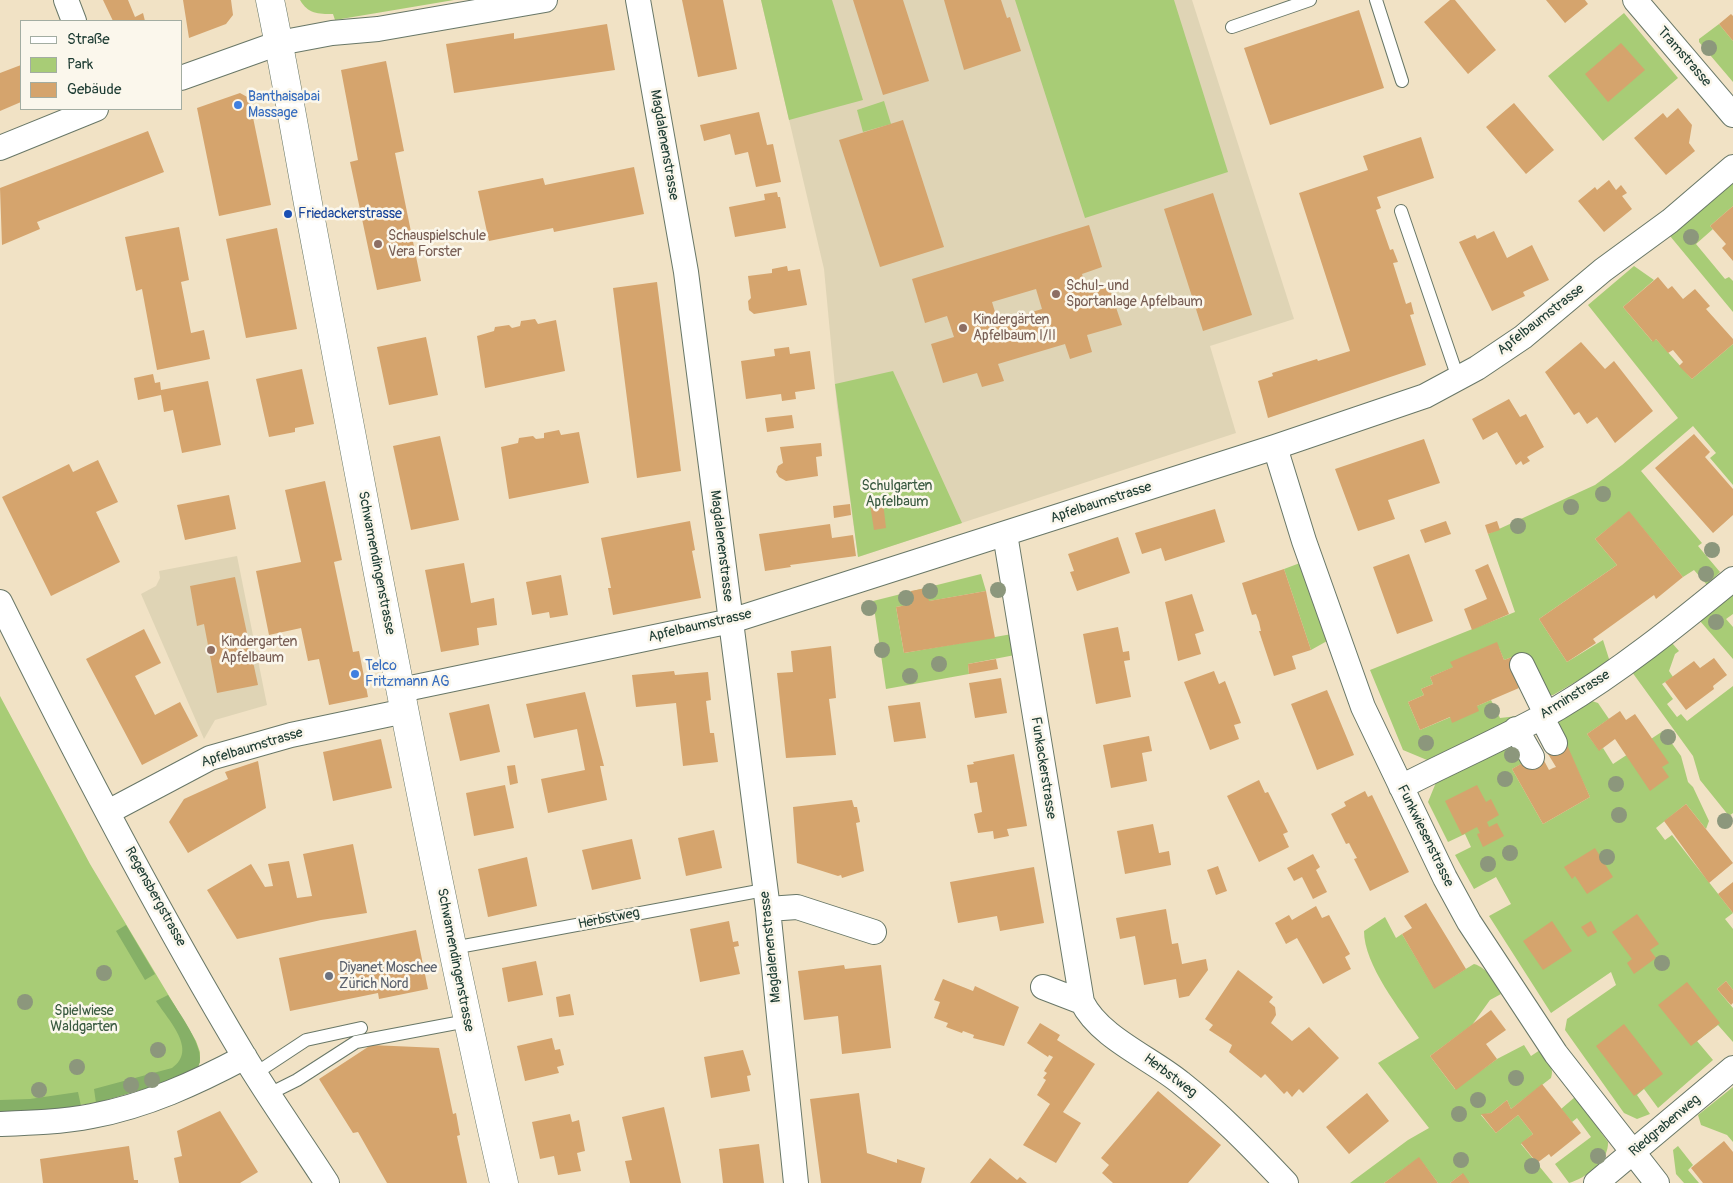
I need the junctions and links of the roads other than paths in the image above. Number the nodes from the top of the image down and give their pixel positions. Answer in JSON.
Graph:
{"nodes":[{"id":1,"x":66,"y":0,"type":"edge"},
{"id":2,"x":270,"y":0,"type":"edge"},
{"id":3,"x":545,"y":0,"type":"edge"},
{"id":4,"x":638,"y":0,"type":"edge"},
{"id":5,"x":1310,"y":0,"type":"edge"},
{"id":6,"x":1376,"y":0,"type":"edge"},
{"id":7,"x":1635,"y":0,"type":"edge"},
{"id":8,"x":1296,"y":2,"type":"edge"},
{"id":9,"x":74,"y":20,"type":"edge"},
{"id":10,"x":1232,"y":27,"type":"dead end"},
{"id":11,"x":279,"y":43,"type":"junction"},
{"id":12,"x":182,"y":78,"type":"edge"},
{"id":13,"x":1402,"y":80,"type":"dead end"},
{"id":14,"x":94,"y":110,"type":"edge"},
{"id":15,"x":1733,"y":115,"type":"edge"},
{"id":16,"x":0,"y":148,"type":"edge"},
{"id":17,"x":1733,"y":168,"type":"edge"},
{"id":18,"x":1400,"y":211,"type":"dead end"},
{"id":19,"x":1458,"y":378,"type":"junction"},
{"id":20,"x":1275,"y":447,"type":"junction"},
{"id":21,"x":1005,"y":534,"type":"junction"},
{"id":22,"x":1733,"y":579,"type":"edge"},
{"id":23,"x":0,"y":602,"type":"edge"},
{"id":24,"x":731,"y":621,"type":"junction"},
{"id":25,"x":1522,"y":665,"type":"dead end"},
{"id":26,"x":403,"y":701,"type":"junction"},
{"id":27,"x":1544,"y":715,"type":"junction"},
{"id":28,"x":1516,"y":729,"type":"junction"},
{"id":29,"x":1555,"y":743,"type":"dead end"},
{"id":30,"x":1532,"y":758,"type":"dead end"},
{"id":31,"x":1401,"y":787,"type":"junction"},
{"id":32,"x":108,"y":812,"type":"junction"},
{"id":33,"x":766,"y":899,"type":"junction"},
{"id":34,"x":874,"y":932,"type":"dead end"},
{"id":35,"x":453,"y":948,"type":"junction"},
{"id":36,"x":1043,"y":987,"type":"dead end"},
{"id":37,"x":1082,"y":1002,"type":"junction"},
{"id":38,"x":467,"y":1021,"type":"junction"},
{"id":39,"x":361,"y":1028,"type":"dead end"},
{"id":40,"x":250,"y":1065,"type":"junction"},
{"id":41,"x":1733,"y":1068,"type":"edge"},
{"id":42,"x":269,"y":1094,"type":"junction"},
{"id":43,"x":0,"y":1124,"type":"edge"},
{"id":44,"x":1632,"y":1154,"type":"junction"},
{"id":45,"x":796,"y":1181,"type":"edge"},
{"id":46,"x":327,"y":1183,"type":"edge"},
{"id":47,"x":504,"y":1183,"type":"edge"},
{"id":48,"x":1286,"y":1183,"type":"edge"},
{"id":49,"x":1596,"y":1183,"type":"edge"},
{"id":50,"x":1657,"y":1183,"type":"edge"}],
"edges":[{"from":1,"to":9,"type":"street"},
{"from":2,"to":11,"type":"street","name":"Schwamendingenstrasse"},
{"from":3,"to":11,"type":"street"},
{"from":4,"to":24,"type":"street","name":"Magdalenenstrasse"},
{"from":5,"to":8,"type":"lane"},
{"from":6,"to":13,"type":"lane"},
{"from":7,"to":15,"type":"street","name":"Tramstrasse"},
{"from":8,"to":10,"type":"lane"},
{"from":11,"to":12,"type":"street"},
{"from":11,"to":26,"type":"street","name":"Schwamendingenstrasse"},
{"from":14,"to":16,"type":"street"},
{"from":17,"to":19,"type":"street","name":"Apfelbaumstrasse"},
{"from":18,"to":19,"type":"lane"},
{"from":19,"to":20,"type":"street","name":"Apfelbaumstrasse"},
{"from":20,"to":21,"type":"street","name":"Apfelbaumstrasse"},
{"from":20,"to":31,"type":"street","name":"Funkwiesenstrasse"},
{"from":21,"to":24,"type":"street","name":"Apfelbaumstrasse"},
{"from":21,"to":37,"type":"street","name":"Funkackerstrasse"},
{"from":22,"to":27,"type":"street","name":"Arminstrasse"},
{"from":23,"to":32,"type":"street","name":"Regensbergstrasse"},
{"from":24,"to":26,"type":"street","name":"Apfelbaumstrasse"},
{"from":24,"to":33,"type":"street","name":"Magdalenenstrasse"},
{"from":25,"to":27,"type":"street"},
{"from":26,"to":32,"type":"street","name":"Apfelbaumstrasse"},
{"from":26,"to":35,"type":"street","name":"Schwamendingenstrasse"},
{"from":27,"to":28,"type":"street","name":"Arminstrasse"},
{"from":27,"to":29,"type":"street"},
{"from":28,"to":30,"type":"street"},
{"from":28,"to":31,"type":"street","name":"Arminstrasse"},
{"from":31,"to":44,"type":"street","name":"Funkwiesenstrasse"},
{"from":32,"to":40,"type":"street","name":"Regensbergstrasse"},
{"from":33,"to":34,"type":"street","name":"Herbstweg"},
{"from":33,"to":35,"type":"lane","name":"Herbstweg"},
{"from":33,"to":45,"type":"street","name":"Magdalenenstrasse"},
{"from":35,"to":38,"type":"street","name":"Schwamendingenstrasse"},
{"from":36,"to":37,"type":"street"},
{"from":37,"to":48,"type":"street","name":"Herbstweg"},
{"from":38,"to":42,"type":"lane"},
{"from":38,"to":47,"type":"street","name":"Schwamendingenstrasse"},
{"from":39,"to":40,"type":"lane"},
{"from":40,"to":42,"type":"street","name":"Regensbergstrasse"},
{"from":40,"to":43,"type":"street"},
{"from":41,"to":44,"type":"street","name":"Riedgrabenweg"},
{"from":42,"to":46,"type":"street","name":"Regensbergstrasse"},
{"from":44,"to":49,"type":"street","name":"Riedgrabenweg"},
{"from":44,"to":50,"type":"street","name":"Funkwiesenstrasse"}]}
